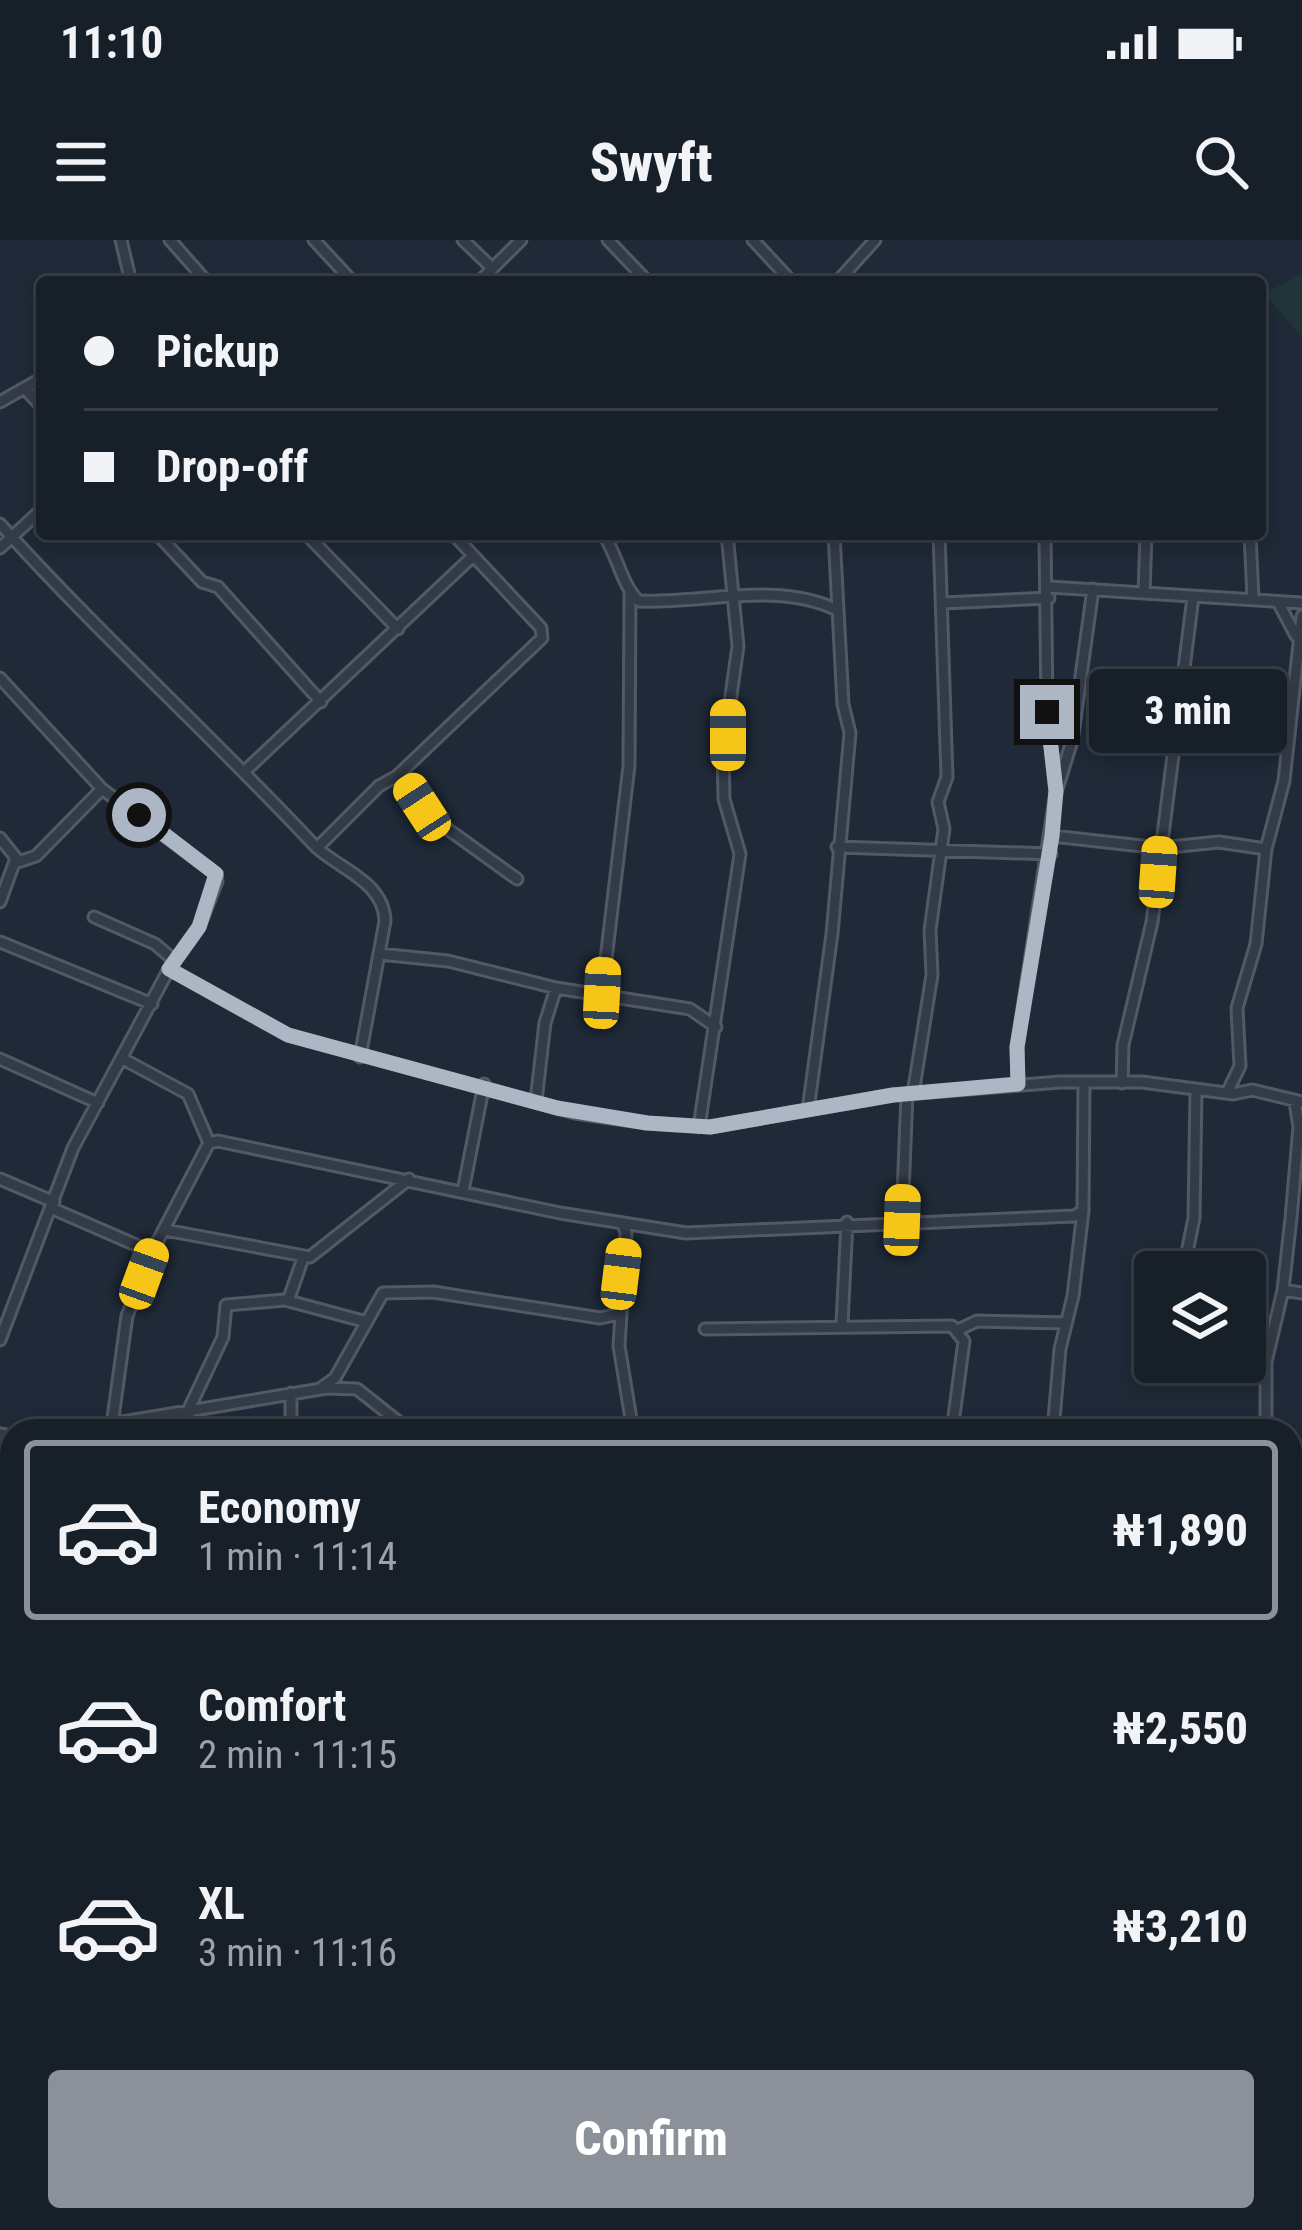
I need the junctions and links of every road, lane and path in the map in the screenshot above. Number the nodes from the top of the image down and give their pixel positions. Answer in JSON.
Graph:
{"nodes":[{"id":1,"x":139,"y":240,"type":"edge"},
{"id":2,"x":170,"y":240,"type":"edge"},
{"id":3,"x":314,"y":240,"type":"edge"},
{"id":4,"x":463,"y":240,"type":"edge"},
{"id":5,"x":521,"y":240,"type":"edge"},
{"id":6,"x":608,"y":240,"type":"edge"},
{"id":7,"x":753,"y":240,"type":"edge"},
{"id":8,"x":875,"y":240,"type":"edge"},
{"id":9,"x":124,"y":244,"type":"edge"},
{"id":10,"x":490,"y":270,"type":"junction"},
{"id":11,"x":130,"y":276,"type":"edge"},
{"id":12,"x":202,"y":276,"type":"edge"},
{"id":13,"x":347,"y":276,"type":"edge"},
{"id":14,"x":484,"y":276,"type":"edge"},
{"id":15,"x":494,"y":276,"type":"edge"},
{"id":16,"x":642,"y":276,"type":"edge"},
{"id":17,"x":786,"y":276,"type":"edge"},
{"id":18,"x":842,"y":276,"type":"edge"},
{"id":19,"x":36,"y":382,"type":"edge"},
{"id":20,"x":25,"y":389,"type":"junction"},
{"id":21,"x":36,"y":401,"type":"edge"},
{"id":22,"x":0,"y":403,"type":"edge"},
{"id":23,"x":36,"y":514,"type":"edge"},
{"id":24,"x":0,"y":524,"type":"edge"},
{"id":25,"x":11,"y":536,"type":"junction"},
{"id":26,"x":163,"y":540,"type":"edge"},
{"id":27,"x":312,"y":540,"type":"edge"},
{"id":28,"x":458,"y":540,"type":"edge"},
{"id":29,"x":607,"y":540,"type":"edge"},
{"id":30,"x":728,"y":540,"type":"edge"},
{"id":31,"x":834,"y":540,"type":"edge"},
{"id":32,"x":939,"y":540,"type":"edge"},
{"id":33,"x":1045,"y":540,"type":"edge"},
{"id":34,"x":1146,"y":540,"type":"edge"},
{"id":35,"x":1250,"y":540,"type":"edge"},
{"id":36,"x":0,"y":548,"type":"edge"},
{"id":37,"x":473,"y":556,"type":"junction"},
{"id":38,"x":1093,"y":590,"type":"junction"},
{"id":39,"x":1144,"y":592,"type":"junction"},
{"id":40,"x":1049,"y":593,"type":"junction"},
{"id":41,"x":630,"y":594,"type":"junction"},
{"id":42,"x":1193,"y":597,"type":"junction"},
{"id":43,"x":734,"y":598,"type":"junction"},
{"id":44,"x":1252,"y":599,"type":"junction"},
{"id":45,"x":1278,"y":602,"type":"junction"},
{"id":46,"x":1302,"y":603,"type":"edge"},
{"id":47,"x":944,"y":604,"type":"junction"},
{"id":48,"x":836,"y":609,"type":"junction"},
{"id":49,"x":1302,"y":616,"type":"edge"},
{"id":50,"x":398,"y":628,"type":"junction"},
{"id":51,"x":1296,"y":636,"type":"junction"},
{"id":52,"x":0,"y":678,"type":"edge"},
{"id":53,"x":321,"y":702,"type":"junction"},
{"id":54,"x":244,"y":772,"type":"junction"},
{"id":55,"x":398,"y":776,"type":"junction"},
{"id":56,"x":102,"y":789,"type":"junction"},
{"id":57,"x":1056,"y":791,"type":"junction"},
{"id":58,"x":1052,"y":836,"type":"junction"},
{"id":59,"x":0,"y":838,"type":"edge"},
{"id":60,"x":837,"y":847,"type":"junction"},
{"id":61,"x":317,"y":848,"type":"junction"},
{"id":62,"x":941,"y":848,"type":"junction"},
{"id":63,"x":1160,"y":848,"type":"junction"},
{"id":64,"x":1266,"y":850,"type":"junction"},
{"id":65,"x":1051,"y":854,"type":"junction"},
{"id":66,"x":15,"y":863,"type":"junction"},
{"id":67,"x":517,"y":879,"type":"dead end"},
{"id":68,"x":0,"y":902,"type":"edge"},
{"id":69,"x":94,"y":917,"type":"dead end"},
{"id":70,"x":0,"y":942,"type":"edge"},
{"id":71,"x":379,"y":955,"type":"junction"},
{"id":72,"x":172,"y":965,"type":"junction"},
{"id":73,"x":556,"y":988,"type":"junction"},
{"id":74,"x":602,"y":993,"type":"junction"},
{"id":75,"x":152,"y":1004,"type":"junction"},
{"id":76,"x":716,"y":1027,"type":"junction"},
{"id":77,"x":360,"y":1057,"type":"junction"},
{"id":78,"x":0,"y":1059,"type":"edge"},
{"id":79,"x":123,"y":1059,"type":"junction"},
{"id":80,"x":1122,"y":1083,"type":"junction"},
{"id":81,"x":484,"y":1084,"type":"junction"},
{"id":82,"x":1018,"y":1084,"type":"junction"},
{"id":83,"x":1084,"y":1084,"type":"junction"},
{"id":84,"x":1196,"y":1090,"type":"junction"},
{"id":85,"x":910,"y":1094,"type":"junction"},
{"id":86,"x":1227,"y":1094,"type":"junction"},
{"id":87,"x":536,"y":1101,"type":"junction"},
{"id":88,"x":1299,"y":1102,"type":"edge"},
{"id":89,"x":98,"y":1103,"type":"junction"},
{"id":90,"x":808,"y":1111,"type":"junction"},
{"id":91,"x":699,"y":1126,"type":"junction"},
{"id":92,"x":209,"y":1143,"type":"junction"},
{"id":93,"x":0,"y":1179,"type":"edge"},
{"id":94,"x":409,"y":1179,"type":"junction"},
{"id":95,"x":463,"y":1191,"type":"junction"},
{"id":96,"x":52,"y":1205,"type":"junction"},
{"id":97,"x":1080,"y":1217,"type":"junction"},
{"id":98,"x":902,"y":1220,"type":"junction"},
{"id":99,"x":847,"y":1222,"type":"junction"},
{"id":100,"x":627,"y":1227,"type":"junction"},
{"id":101,"x":165,"y":1230,"type":"junction"},
{"id":102,"x":1187,"y":1251,"type":"edge"},
{"id":103,"x":152,"y":1252,"type":"junction"},
{"id":104,"x":303,"y":1258,"type":"junction"},
{"id":105,"x":1283,"y":1290,"type":"junction"},
{"id":106,"x":1302,"y":1293,"type":"edge"},
{"id":107,"x":288,"y":1301,"type":"junction"},
{"id":108,"x":619,"y":1314,"type":"junction"},
{"id":109,"x":4,"y":1319,"type":"edge"},
{"id":110,"x":363,"y":1321,"type":"junction"},
{"id":111,"x":1066,"y":1323,"type":"junction"},
{"id":112,"x":842,"y":1324,"type":"junction"},
{"id":113,"x":705,"y":1329,"type":"dead end"},
{"id":114,"x":958,"y":1330,"type":"junction"},
{"id":115,"x":0,"y":1340,"type":"edge"},
{"id":116,"x":336,"y":1383,"type":"junction"},
{"id":117,"x":291,"y":1393,"type":"junction"},
{"id":118,"x":187,"y":1413,"type":"junction"},
{"id":119,"x":113,"y":1419,"type":"edge"},
{"id":120,"x":150,"y":1419,"type":"edge"},
{"id":121,"x":190,"y":1419,"type":"edge"},
{"id":122,"x":291,"y":1419,"type":"edge"},
{"id":123,"x":395,"y":1419,"type":"edge"},
{"id":124,"x":632,"y":1419,"type":"edge"},
{"id":125,"x":954,"y":1419,"type":"edge"},
{"id":126,"x":1054,"y":1419,"type":"edge"},
{"id":127,"x":1266,"y":1419,"type":"edge"}],
"edges":[{"from":1,"to":9,"type":"street"},
{"from":2,"to":12,"type":"street"},
{"from":3,"to":13,"type":"street"},
{"from":4,"to":10,"type":"street"},
{"from":5,"to":10,"type":"street"},
{"from":6,"to":16,"type":"street"},
{"from":7,"to":17,"type":"street"},
{"from":8,"to":18,"type":"street"},
{"from":9,"to":11,"type":"street"},
{"from":10,"to":14,"type":"street"},
{"from":10,"to":15,"type":"street"},
{"from":19,"to":20,"type":"street"},
{"from":20,"to":21,"type":"street"},
{"from":20,"to":22,"type":"street"},
{"from":23,"to":25,"type":"street"},
{"from":24,"to":25,"type":"street"},
{"from":25,"to":36,"type":"street"},
{"from":25,"to":54,"type":"street"},
{"from":26,"to":53,"type":"street"},
{"from":27,"to":50,"type":"street"},
{"from":28,"to":37,"type":"street"},
{"from":29,"to":41,"type":"street"},
{"from":30,"to":43,"type":"street"},
{"from":31,"to":48,"type":"street"},
{"from":32,"to":47,"type":"street"},
{"from":33,"to":40,"type":"street"},
{"from":34,"to":39,"type":"street"},
{"from":35,"to":44,"type":"street"},
{"from":37,"to":50,"type":"street"},
{"from":37,"to":55,"type":"street"},
{"from":38,"to":39,"type":"street"},
{"from":38,"to":40,"type":"street"},
{"from":38,"to":57,"type":"street"},
{"from":39,"to":42,"type":"street"},
{"from":40,"to":47,"type":"street"},
{"from":40,"to":57,"type":"street"},
{"from":41,"to":43,"type":"street"},
{"from":41,"to":74,"type":"street"},
{"from":42,"to":44,"type":"street"},
{"from":42,"to":63,"type":"street"},
{"from":43,"to":48,"type":"street"},
{"from":43,"to":76,"type":"street"},
{"from":44,"to":45,"type":"street"},
{"from":45,"to":46,"type":"street"},
{"from":45,"to":51,"type":"street"},
{"from":47,"to":62,"type":"street"},
{"from":48,"to":60,"type":"street"},
{"from":49,"to":51,"type":"street"},
{"from":50,"to":53,"type":"street"},
{"from":51,"to":64,"type":"street"},
{"from":52,"to":56,"type":"street"},
{"from":53,"to":54,"type":"street"},
{"from":54,"to":61,"type":"street"},
{"from":55,"to":61,"type":"street"},
{"from":55,"to":67,"type":"street"},
{"from":56,"to":66,"type":"street"},
{"from":56,"to":72,"type":"street"},
{"from":57,"to":58,"type":"street"},
{"from":58,"to":63,"type":"street"},
{"from":58,"to":65,"type":"street"},
{"from":59,"to":66,"type":"street"},
{"from":60,"to":62,"type":"street"},
{"from":60,"to":90,"type":"street"},
{"from":61,"to":71,"type":"street"},
{"from":62,"to":65,"type":"street"},
{"from":62,"to":85,"type":"street"},
{"from":63,"to":64,"type":"street"},
{"from":63,"to":80,"type":"street"},
{"from":64,"to":86,"type":"street"},
{"from":65,"to":82,"type":"street"},
{"from":66,"to":68,"type":"street"},
{"from":69,"to":72,"type":"street"},
{"from":70,"to":75,"type":"street"},
{"from":71,"to":73,"type":"street"},
{"from":71,"to":77,"type":"street"},
{"from":72,"to":75,"type":"street"},
{"from":72,"to":77,"type":"street"},
{"from":73,"to":74,"type":"street"},
{"from":73,"to":87,"type":"street"},
{"from":74,"to":76,"type":"street"},
{"from":75,"to":79,"type":"street"},
{"from":76,"to":91,"type":"street"},
{"from":77,"to":81,"type":"street"},
{"from":78,"to":89,"type":"street"},
{"from":79,"to":89,"type":"street"},
{"from":79,"to":92,"type":"street"},
{"from":80,"to":83,"type":"street"},
{"from":80,"to":84,"type":"street"},
{"from":81,"to":87,"type":"street"},
{"from":81,"to":95,"type":"street"},
{"from":82,"to":83,"type":"street"},
{"from":82,"to":85,"type":"street"},
{"from":83,"to":97,"type":"street"},
{"from":84,"to":86,"type":"street"},
{"from":84,"to":102,"type":"street"},
{"from":85,"to":90,"type":"street"},
{"from":85,"to":98,"type":"street"},
{"from":86,"to":88,"type":"street"},
{"from":87,"to":91,"type":"street"},
{"from":88,"to":105,"type":"street"},
{"from":89,"to":96,"type":"street"},
{"from":90,"to":91,"type":"street"},
{"from":92,"to":94,"type":"street"},
{"from":92,"to":101,"type":"street"},
{"from":93,"to":96,"type":"street"},
{"from":94,"to":95,"type":"street"},
{"from":94,"to":104,"type":"street"},
{"from":95,"to":100,"type":"street"},
{"from":96,"to":103,"type":"street"},
{"from":96,"to":109,"type":"street"},
{"from":97,"to":98,"type":"street"},
{"from":97,"to":111,"type":"street"},
{"from":98,"to":99,"type":"street"},
{"from":99,"to":100,"type":"street"},
{"from":99,"to":112,"type":"street"},
{"from":100,"to":108,"type":"street"},
{"from":101,"to":103,"type":"street"},
{"from":101,"to":104,"type":"street"},
{"from":103,"to":119,"type":"street"},
{"from":104,"to":107,"type":"street"},
{"from":105,"to":106,"type":"street"},
{"from":105,"to":127,"type":"street"},
{"from":107,"to":110,"type":"street"},
{"from":107,"to":118,"type":"street"},
{"from":108,"to":110,"type":"street"},
{"from":108,"to":124,"type":"street"},
{"from":109,"to":115,"type":"street"},
{"from":110,"to":116,"type":"street"},
{"from":111,"to":114,"type":"street"},
{"from":111,"to":126,"type":"street"},
{"from":112,"to":113,"type":"street"},
{"from":112,"to":114,"type":"street"},
{"from":114,"to":125,"type":"street"},
{"from":116,"to":117,"type":"street"},
{"from":116,"to":123,"type":"street"},
{"from":117,"to":118,"type":"street"},
{"from":117,"to":122,"type":"street"},
{"from":118,"to":120,"type":"street"},
{"from":118,"to":121,"type":"street"}]}
